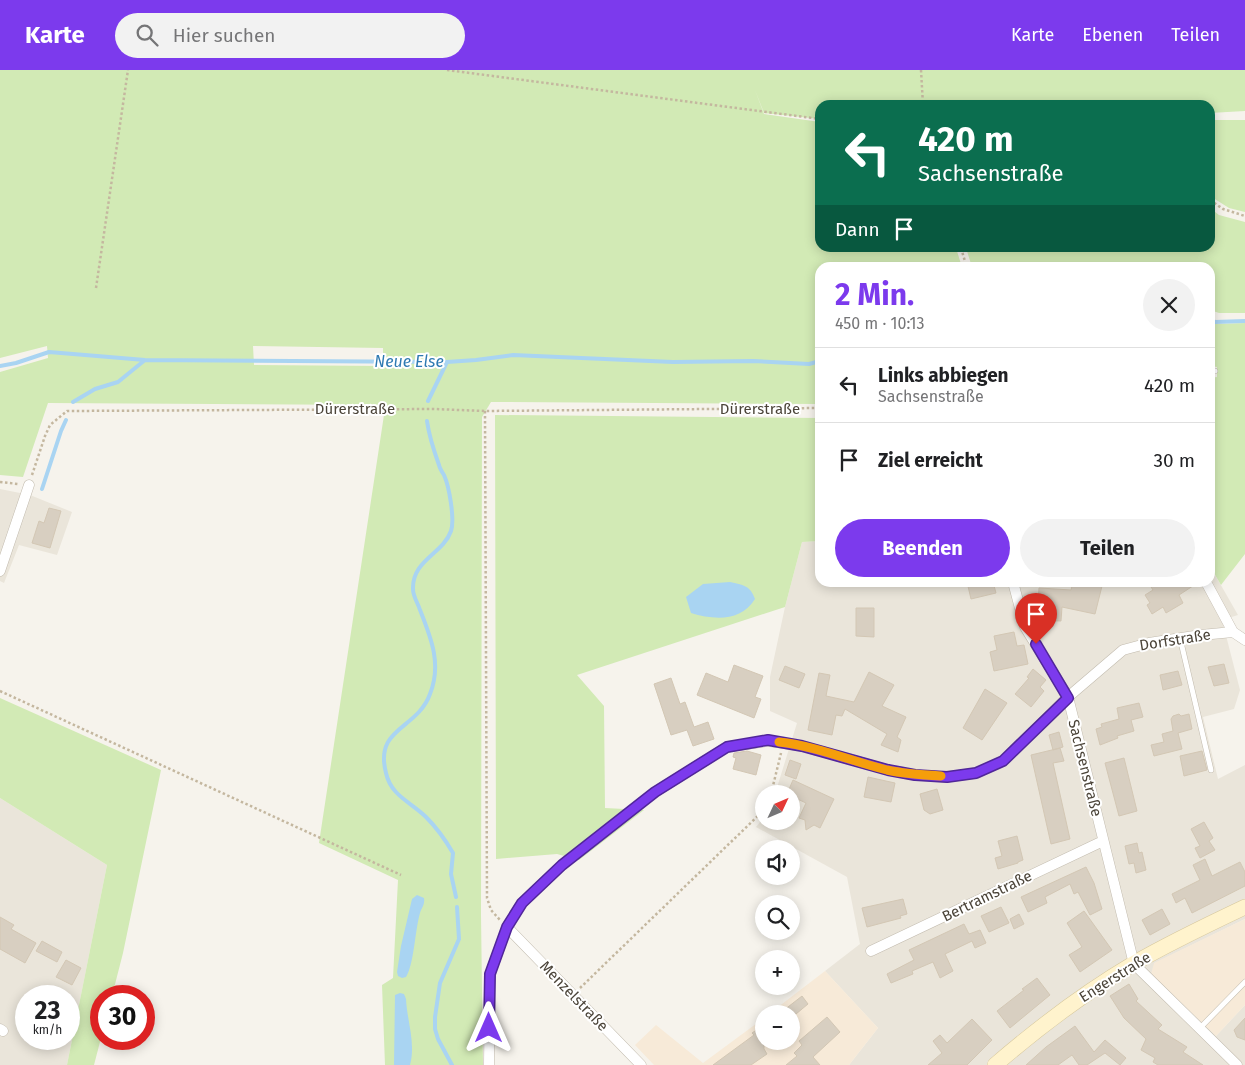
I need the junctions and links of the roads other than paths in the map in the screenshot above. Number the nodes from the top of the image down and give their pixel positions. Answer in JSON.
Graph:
{"nodes":[{"id":1,"x":29,"y":485,"type":"road end"},
{"id":2,"x":0,"y":572,"type":"edge"},
{"id":3,"x":1014,"y":587,"type":"edge"},
{"id":4,"x":1209,"y":587,"type":"edge"},
{"id":5,"x":1233,"y":632,"type":"junction"},
{"id":6,"x":1180,"y":638,"type":"junction"},
{"id":7,"x":1245,"y":640,"type":"edge"},
{"id":8,"x":1068,"y":698,"type":"junction"},
{"id":9,"x":1211,"y":770,"type":"dead end"},
{"id":10,"x":1103,"y":840,"type":"junction"},
{"id":11,"x":1245,"y":907,"type":"edge"},
{"id":12,"x":507,"y":927,"type":"junction"},
{"id":13,"x":871,"y":951,"type":"dead end"},
{"id":14,"x":1134,"y":964,"type":"junction"},
{"id":15,"x":1245,"y":982,"type":"edge"},
{"id":16,"x":1200,"y":1028,"type":"junction"},
{"id":17,"x":489,"y":1065,"type":"edge"},
{"id":18,"x":641,"y":1065,"type":"edge"},
{"id":19,"x":995,"y":1065,"type":"edge"},
{"id":20,"x":1237,"y":1065,"type":"edge"}],
"edges":[{"from":1,"to":2,"type":"street"},
{"from":3,"to":8,"type":"street","name":"Sachsenstraße"},
{"from":4,"to":5,"type":"street"},
{"from":5,"to":6,"type":"street","name":"Dorfstraße"},
{"from":5,"to":7,"type":"street"},
{"from":6,"to":8,"type":"street","name":"Dorfstraße"},
{"from":6,"to":9,"type":"lane"},
{"from":8,"to":10,"type":"street","name":"Sachsenstraße"},
{"from":8,"to":12,"type":"street","name":"Dorfstraße"},
{"from":10,"to":13,"type":"street","name":"Bertramstraße"},
{"from":10,"to":14,"type":"street","name":"Sachsenstraße"},
{"from":11,"to":14,"type":"main road","name":"Engerstraße"},
{"from":12,"to":17,"type":"street","name":"Dorfstraße"},
{"from":12,"to":18,"type":"street","name":"Menzelstraße"},
{"from":14,"to":16,"type":"street"},
{"from":14,"to":19,"type":"main road","name":"Engerstraße"},
{"from":15,"to":16,"type":"lane"},
{"from":16,"to":20,"type":"street"}]}
